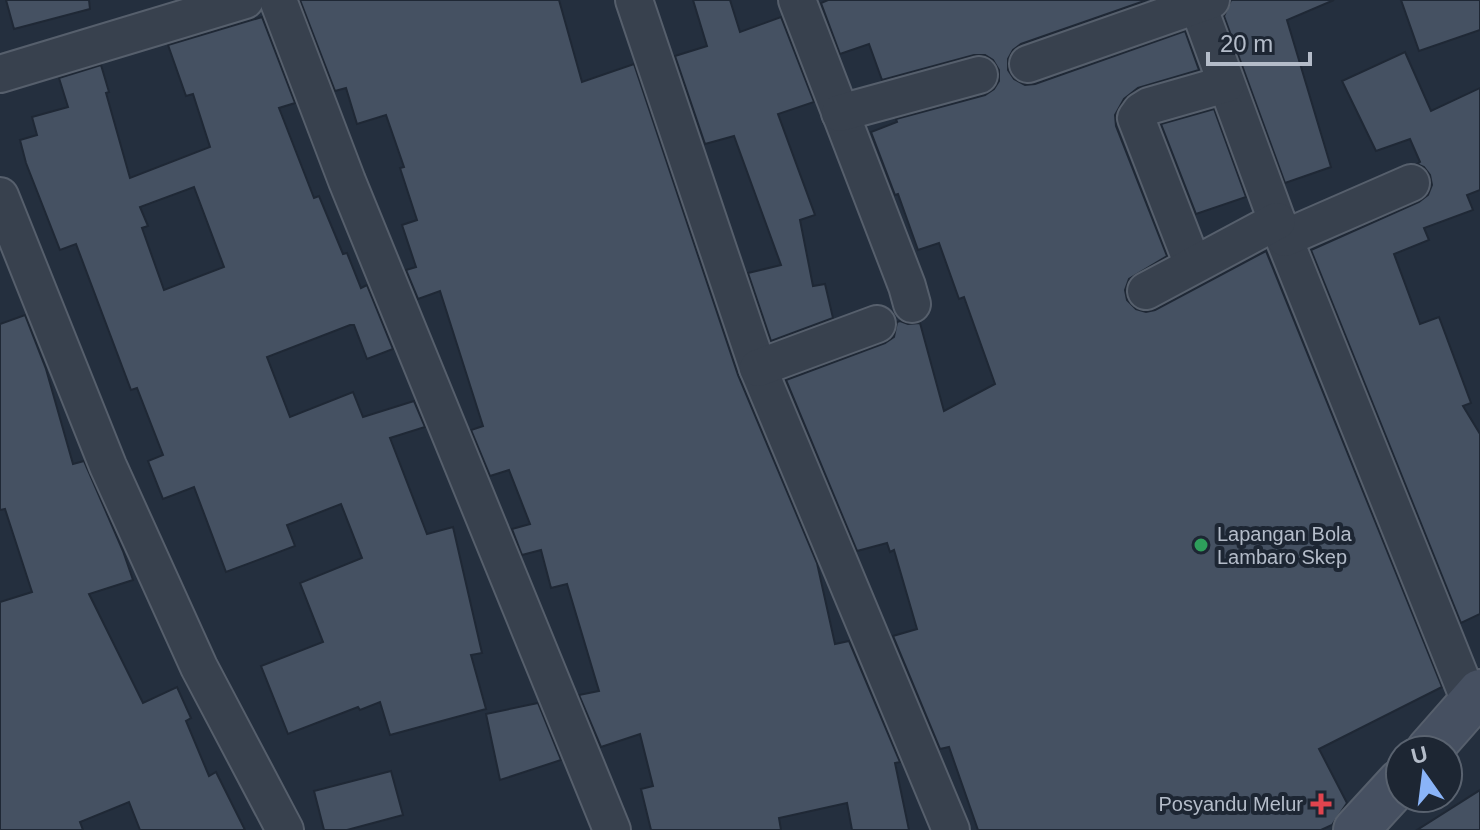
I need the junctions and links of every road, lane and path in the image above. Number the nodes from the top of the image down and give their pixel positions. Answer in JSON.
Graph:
{"nodes":[{"id":1,"x":245,"y":0,"type":"edge"},
{"id":2,"x":278,"y":0,"type":"edge"},
{"id":3,"x":634,"y":0,"type":"edge"},
{"id":4,"x":797,"y":0,"type":"edge"},
{"id":5,"x":1202,"y":2,"type":"edge"},
{"id":6,"x":1028,"y":64,"type":"dead end"},
{"id":7,"x":0,"y":74,"type":"edge"},
{"id":8,"x":979,"y":75,"type":"dead end"},
{"id":9,"x":1226,"y":84,"type":"junction"},
{"id":10,"x":840,"y":113,"type":"junction"},
{"id":11,"x":1411,"y":183,"type":"dead end"},
{"id":12,"x":0,"y":196,"type":"edge"},
{"id":13,"x":1281,"y":230,"type":"junction"},
{"id":14,"x":1193,"y":265,"type":"junction"},
{"id":15,"x":1146,"y":291,"type":"dead end"},
{"id":16,"x":912,"y":304,"type":"dead end"},
{"id":17,"x":877,"y":324,"type":"dead end"},
{"id":18,"x":758,"y":368,"type":"junction"},
{"id":19,"x":1476,"y":698,"type":"edge"},
{"id":20,"x":1443,"y":734,"type":"edge"},
{"id":21,"x":285,"y":830,"type":"edge"},
{"id":22,"x":612,"y":830,"type":"edge"},
{"id":23,"x":951,"y":830,"type":"edge"}],
"edges":[{"from":1,"to":7,"type":"street"},
{"from":2,"to":22,"type":"street"},
{"from":3,"to":18,"type":"street"},
{"from":4,"to":10,"type":"street"},
{"from":5,"to":6,"type":"street"},
{"from":5,"to":9,"type":"street"},
{"from":8,"to":10,"type":"street"},
{"from":9,"to":13,"type":"street"},
{"from":9,"to":14,"type":"street"},
{"from":10,"to":16,"type":"street"},
{"from":11,"to":13,"type":"street"},
{"from":12,"to":21,"type":"street"},
{"from":13,"to":14,"type":"street"},
{"from":13,"to":19,"type":"street"},
{"from":14,"to":15,"type":"street"},
{"from":17,"to":18,"type":"street"},
{"from":18,"to":23,"type":"street"},
{"from":19,"to":20,"type":"street"}]}
